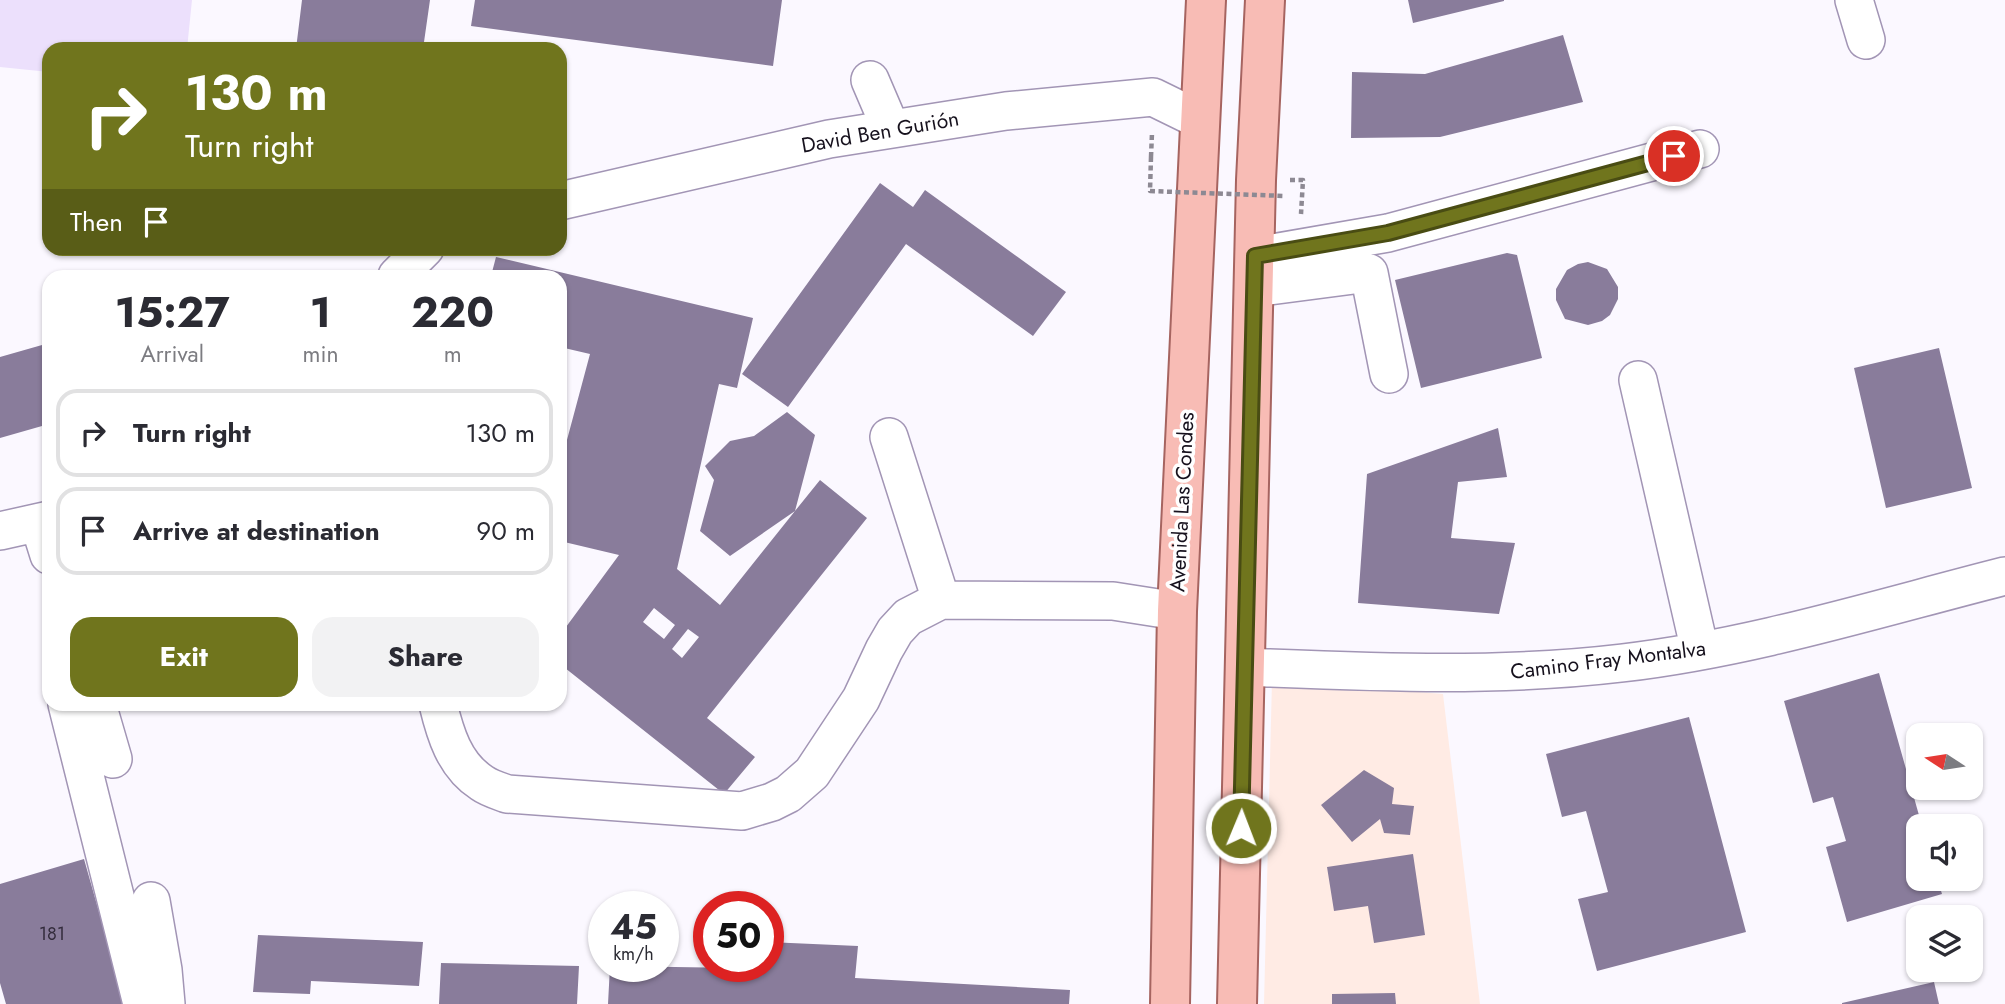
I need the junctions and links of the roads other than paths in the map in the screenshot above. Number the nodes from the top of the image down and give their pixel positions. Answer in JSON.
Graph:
{"nodes":[{"id":1,"x":1206,"y":0,"type":"edge"},
{"id":2,"x":1265,"y":0,"type":"edge"},
{"id":3,"x":1854,"y":0,"type":"edge"},
{"id":4,"x":1866,"y":40,"type":"dead end"},
{"id":5,"x":870,"y":80,"type":"dead end"},
{"id":6,"x":1200,"y":120,"type":"junction"},
{"id":7,"x":891,"y":129,"type":"junction"},
{"id":8,"x":1700,"y":149,"type":"dead end"},
{"id":9,"x":1270,"y":188,"type":"junction"},
{"id":10,"x":567,"y":199,"type":"edge"},
{"id":11,"x":417,"y":256,"type":"edge"},
{"id":12,"x":403,"y":270,"type":"edge"},
{"id":13,"x":1255,"y":272,"type":"junction"},
{"id":14,"x":1389,"y":374,"type":"dead end"},
{"id":15,"x":1638,"y":380,"type":"dead end"},
{"id":16,"x":888,"y":437,"type":"dead end"},
{"id":17,"x":0,"y":531,"type":"edge"},
{"id":18,"x":42,"y":533,"type":"edge"},
{"id":19,"x":2005,"y":576,"type":"edge"},
{"id":20,"x":941,"y":600,"type":"junction"},
{"id":21,"x":1177,"y":611,"type":"junction"},
{"id":22,"x":1700,"y":651,"type":"junction"},
{"id":23,"x":1245,"y":667,"type":"junction"},
{"id":24,"x":69,"y":711,"type":"edge"},
{"id":25,"x":99,"y":711,"type":"edge"},
{"id":26,"x":440,"y":711,"type":"edge"},
{"id":27,"x":113,"y":759,"type":"dead end"},
{"id":28,"x":151,"y":901,"type":"dead end"},
{"id":29,"x":142,"y":1004,"type":"edge"},
{"id":30,"x":166,"y":1004,"type":"edge"},
{"id":31,"x":1170,"y":1004,"type":"edge"},
{"id":32,"x":1237,"y":1004,"type":"edge"}],
"edges":[{"from":1,"to":6,"type":"main road","name":"Avenida Las Condes"},
{"from":2,"to":9,"type":"main road"},
{"from":3,"to":4,"type":"street"},
{"from":5,"to":7,"type":"street"},
{"from":6,"to":7,"type":"street","name":"David Ben Gurión"},
{"from":6,"to":9,"type":"main road"},
{"from":6,"to":21,"type":"main road","name":"Avenida Las Condes"},
{"from":7,"to":10,"type":"street","name":"David Ben Gurión"},
{"from":8,"to":13,"type":"street"},
{"from":9,"to":13,"type":"main road"},
{"from":11,"to":12,"type":"street"},
{"from":13,"to":14,"type":"street"},
{"from":13,"to":23,"type":"main road"},
{"from":15,"to":22,"type":"street"},
{"from":16,"to":20,"type":"street"},
{"from":17,"to":18,"type":"street"},
{"from":19,"to":22,"type":"street","name":"Camino Fray Montalva"},
{"from":20,"to":21,"type":"street"},
{"from":20,"to":26,"type":"street"},
{"from":21,"to":31,"type":"main road","name":"Avenida Las Condes"},
{"from":22,"to":23,"type":"street","name":"Camino Fray Montalva"},
{"from":23,"to":32,"type":"main road"},
{"from":24,"to":29,"type":"street"},
{"from":25,"to":27,"type":"street"},
{"from":28,"to":30,"type":"street"}]}
